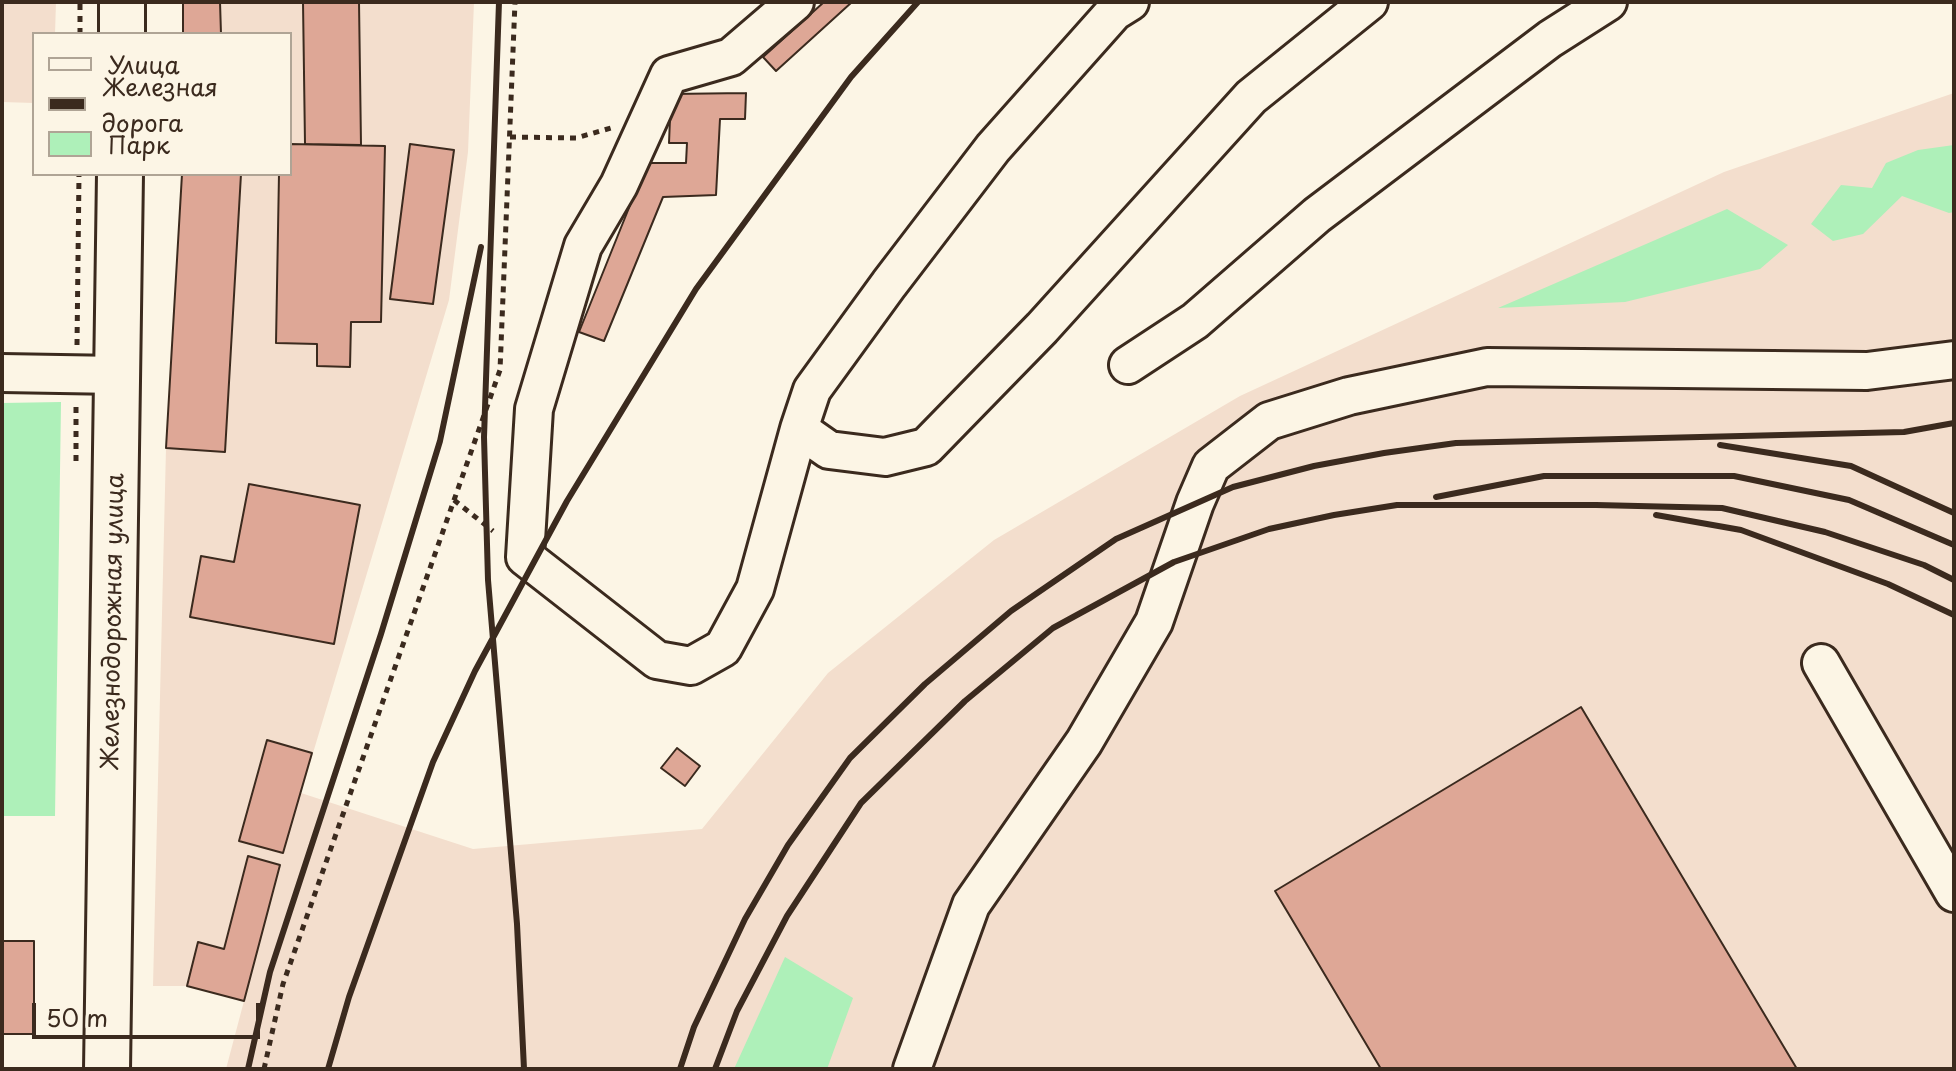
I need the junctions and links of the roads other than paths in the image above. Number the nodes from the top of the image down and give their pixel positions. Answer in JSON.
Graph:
{"nodes":[{"id":1,"x":122,"y":2,"type":"edge"},
{"id":2,"x":795,"y":2,"type":"edge"},
{"id":3,"x":1130,"y":2,"type":"edge"},
{"id":4,"x":1369,"y":2,"type":"edge"},
{"id":5,"x":1608,"y":2,"type":"edge"},
{"id":6,"x":122,"y":32,"type":"edge"},
{"id":7,"x":120,"y":176,"type":"edge"},
{"id":8,"x":1954,"y":360,"type":"edge"},
{"id":9,"x":1128,"y":365,"type":"dead end"},
{"id":10,"x":2,"y":373,"type":"edge"},
{"id":11,"x":118,"y":375,"type":"junction"},
{"id":12,"x":799,"y":429,"type":"junction"},
{"id":13,"x":1821,"y":663,"type":"dead end"},
{"id":14,"x":1954,"y":893,"type":"edge"},
{"id":15,"x":107,"y":1069,"type":"edge"},
{"id":16,"x":912,"y":1069,"type":"edge"}],
"edges":[{"from":1,"to":6,"type":"main road"},
{"from":2,"to":12,"type":"street"},
{"from":3,"to":12,"type":"street"},
{"from":4,"to":12,"type":"street"},
{"from":5,"to":9,"type":"street"},
{"from":7,"to":11,"type":"main road","name":"Железнодорожная улица"},
{"from":8,"to":16,"type":"street"},
{"from":10,"to":11,"type":"street"},
{"from":11,"to":15,"type":"main road","name":"Железнодорожная улица"},
{"from":13,"to":14,"type":"street"}]}
